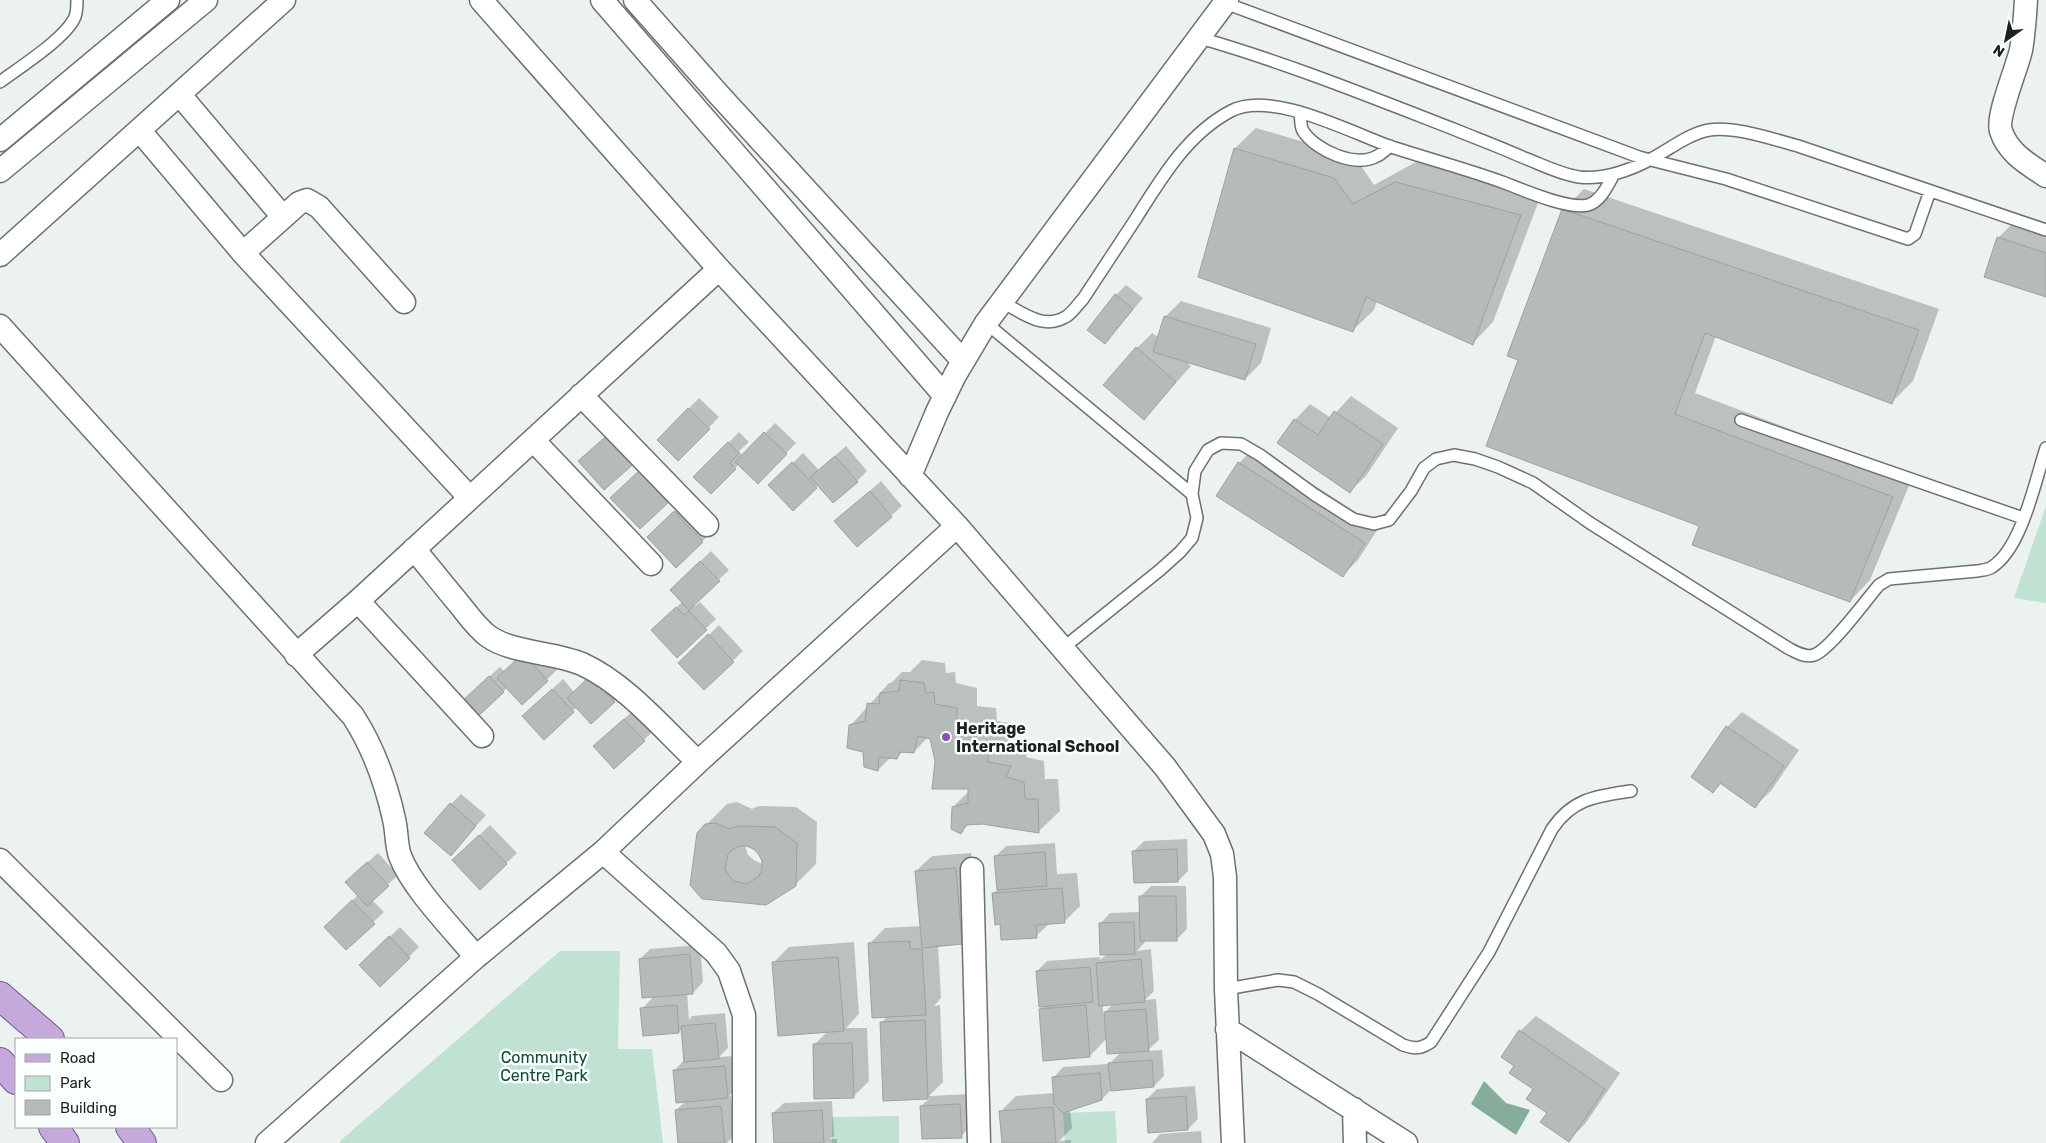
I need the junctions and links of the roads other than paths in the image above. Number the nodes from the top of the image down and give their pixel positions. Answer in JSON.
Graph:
{"nodes":[{"id":1,"x":77,"y":0,"type":"edge"},
{"id":2,"x":168,"y":0,"type":"edge"},
{"id":3,"x":206,"y":0,"type":"edge"},
{"id":4,"x":284,"y":0,"type":"edge"},
{"id":5,"x":480,"y":0,"type":"edge"},
{"id":6,"x":602,"y":0,"type":"edge"},
{"id":7,"x":635,"y":0,"type":"edge"},
{"id":8,"x":2026,"y":0,"type":"edge"},
{"id":9,"x":1226,"y":2,"type":"edge"},
{"id":10,"x":1200,"y":38,"type":"junction"},
{"id":11,"x":0,"y":82,"type":"edge"},
{"id":12,"x":180,"y":95,"type":"junction"},
{"id":13,"x":1300,"y":112,"type":"junction"},
{"id":14,"x":140,"y":130,"type":"junction"},
{"id":15,"x":0,"y":140,"type":"edge"},
{"id":16,"x":1390,"y":146,"type":"junction"},
{"id":17,"x":1650,"y":160,"type":"junction"},
{"id":18,"x":0,"y":171,"type":"edge"},
{"id":19,"x":1614,"y":174,"type":"junction"},
{"id":20,"x":2046,"y":176,"type":"edge"},
{"id":21,"x":1930,"y":191,"type":"junction"},
{"id":22,"x":283,"y":217,"type":"junction"},
{"id":23,"x":2046,"y":230,"type":"edge"},
{"id":24,"x":243,"y":253,"type":"junction"},
{"id":25,"x":0,"y":255,"type":"edge"},
{"id":26,"x":719,"y":269,"type":"junction"},
{"id":27,"x":404,"y":302,"type":"dead end"},
{"id":28,"x":1002,"y":302,"type":"junction"},
{"id":29,"x":986,"y":323,"type":"junction"},
{"id":30,"x":0,"y":326,"type":"edge"},
{"id":31,"x":963,"y":361,"type":"junction"},
{"id":32,"x":581,"y":396,"type":"junction"},
{"id":33,"x":945,"y":396,"type":"junction"},
{"id":34,"x":1742,"y":420,"type":"dead end"},
{"id":35,"x":533,"y":440,"type":"junction"},
{"id":36,"x":2046,"y":448,"type":"edge"},
{"id":37,"x":910,"y":476,"type":"junction"},
{"id":38,"x":1192,"y":494,"type":"junction"},
{"id":39,"x":469,"y":497,"type":"junction"},
{"id":40,"x":2023,"y":518,"type":"junction"},
{"id":41,"x":707,"y":525,"type":"dead end"},
{"id":42,"x":957,"y":526,"type":"junction"},
{"id":43,"x":414,"y":549,"type":"junction"},
{"id":44,"x":651,"y":564,"type":"dead end"},
{"id":45,"x":358,"y":601,"type":"junction"},
{"id":46,"x":1062,"y":648,"type":"junction"},
{"id":47,"x":296,"y":655,"type":"junction"},
{"id":48,"x":482,"y":736,"type":"dead end"},
{"id":49,"x":698,"y":762,"type":"junction"},
{"id":50,"x":1631,"y":791,"type":"dead end"},
{"id":51,"x":603,"y":852,"type":"junction"},
{"id":52,"x":0,"y":860,"type":"edge"},
{"id":53,"x":972,"y":869,"type":"dead end"},
{"id":54,"x":476,"y":957,"type":"junction"},
{"id":55,"x":1226,"y":989,"type":"junction"},
{"id":56,"x":0,"y":996,"type":"edge"},
{"id":57,"x":1227,"y":1029,"type":"junction"},
{"id":58,"x":49,"y":1038,"type":"edge"},
{"id":59,"x":0,"y":1062,"type":"edge"},
{"id":60,"x":15,"y":1079,"type":"edge"},
{"id":61,"x":221,"y":1080,"type":"dead end"},
{"id":62,"x":1354,"y":1109,"type":"junction"},
{"id":63,"x":54,"y":1128,"type":"edge"},
{"id":64,"x":131,"y":1128,"type":"edge"},
{"id":65,"x":65,"y":1143,"type":"edge"},
{"id":66,"x":142,"y":1143,"type":"edge"},
{"id":67,"x":267,"y":1143,"type":"edge"},
{"id":68,"x":744,"y":1143,"type":"edge"},
{"id":69,"x":979,"y":1143,"type":"edge"},
{"id":70,"x":1233,"y":1143,"type":"edge"},
{"id":71,"x":1355,"y":1143,"type":"edge"},
{"id":72,"x":1406,"y":1143,"type":"edge"}],
"edges":[{"from":1,"to":11,"type":"lane"},
{"from":2,"to":15,"type":"street"},
{"from":3,"to":18,"type":"street"},
{"from":4,"to":12,"type":"street"},
{"from":5,"to":26,"type":"street"},
{"from":6,"to":33,"type":"street"},
{"from":7,"to":31,"type":"street"},
{"from":8,"to":20,"type":"street"},
{"from":9,"to":10,"type":"street"},
{"from":9,"to":17,"type":"lane"},
{"from":10,"to":19,"type":"lane"},
{"from":10,"to":28,"type":"street"},
{"from":12,"to":14,"type":"street"},
{"from":12,"to":22,"type":"street"},
{"from":13,"to":16,"type":"lane"},
{"from":13,"to":16,"type":"lane"},
{"from":13,"to":28,"type":"lane"},
{"from":14,"to":24,"type":"street"},
{"from":14,"to":25,"type":"street"},
{"from":16,"to":19,"type":"lane"},
{"from":17,"to":19,"type":"lane"},
{"from":17,"to":21,"type":"lane"},
{"from":17,"to":21,"type":"lane"},
{"from":21,"to":23,"type":"lane"},
{"from":22,"to":24,"type":"street"},
{"from":22,"to":27,"type":"street"},
{"from":24,"to":39,"type":"street"},
{"from":26,"to":32,"type":"street"},
{"from":26,"to":37,"type":"street"},
{"from":28,"to":29,"type":"street"},
{"from":29,"to":31,"type":"street"},
{"from":29,"to":38,"type":"lane"},
{"from":30,"to":47,"type":"street"},
{"from":31,"to":33,"type":"street"},
{"from":32,"to":35,"type":"street"},
{"from":32,"to":41,"type":"street"},
{"from":33,"to":37,"type":"street"},
{"from":34,"to":40,"type":"lane"},
{"from":35,"to":39,"type":"street"},
{"from":35,"to":44,"type":"street"},
{"from":36,"to":40,"type":"lane"},
{"from":37,"to":42,"type":"street"},
{"from":38,"to":40,"type":"lane"},
{"from":38,"to":46,"type":"lane"},
{"from":39,"to":43,"type":"street"},
{"from":42,"to":46,"type":"street"},
{"from":42,"to":49,"type":"street"},
{"from":43,"to":45,"type":"street"},
{"from":43,"to":49,"type":"street"},
{"from":45,"to":47,"type":"street"},
{"from":45,"to":48,"type":"street"},
{"from":46,"to":55,"type":"street"},
{"from":47,"to":54,"type":"street"},
{"from":49,"to":51,"type":"street"},
{"from":50,"to":55,"type":"lane"},
{"from":51,"to":54,"type":"street"},
{"from":51,"to":68,"type":"street"},
{"from":52,"to":61,"type":"street"},
{"from":53,"to":69,"type":"street"},
{"from":54,"to":67,"type":"street"},
{"from":55,"to":57,"type":"street"},
{"from":56,"to":58,"type":"main road"},
{"from":57,"to":62,"type":"street"},
{"from":57,"to":70,"type":"street"},
{"from":59,"to":60,"type":"main road"},
{"from":62,"to":71,"type":"street"},
{"from":62,"to":72,"type":"street"},
{"from":63,"to":65,"type":"main road"},
{"from":64,"to":66,"type":"main road"}]}
